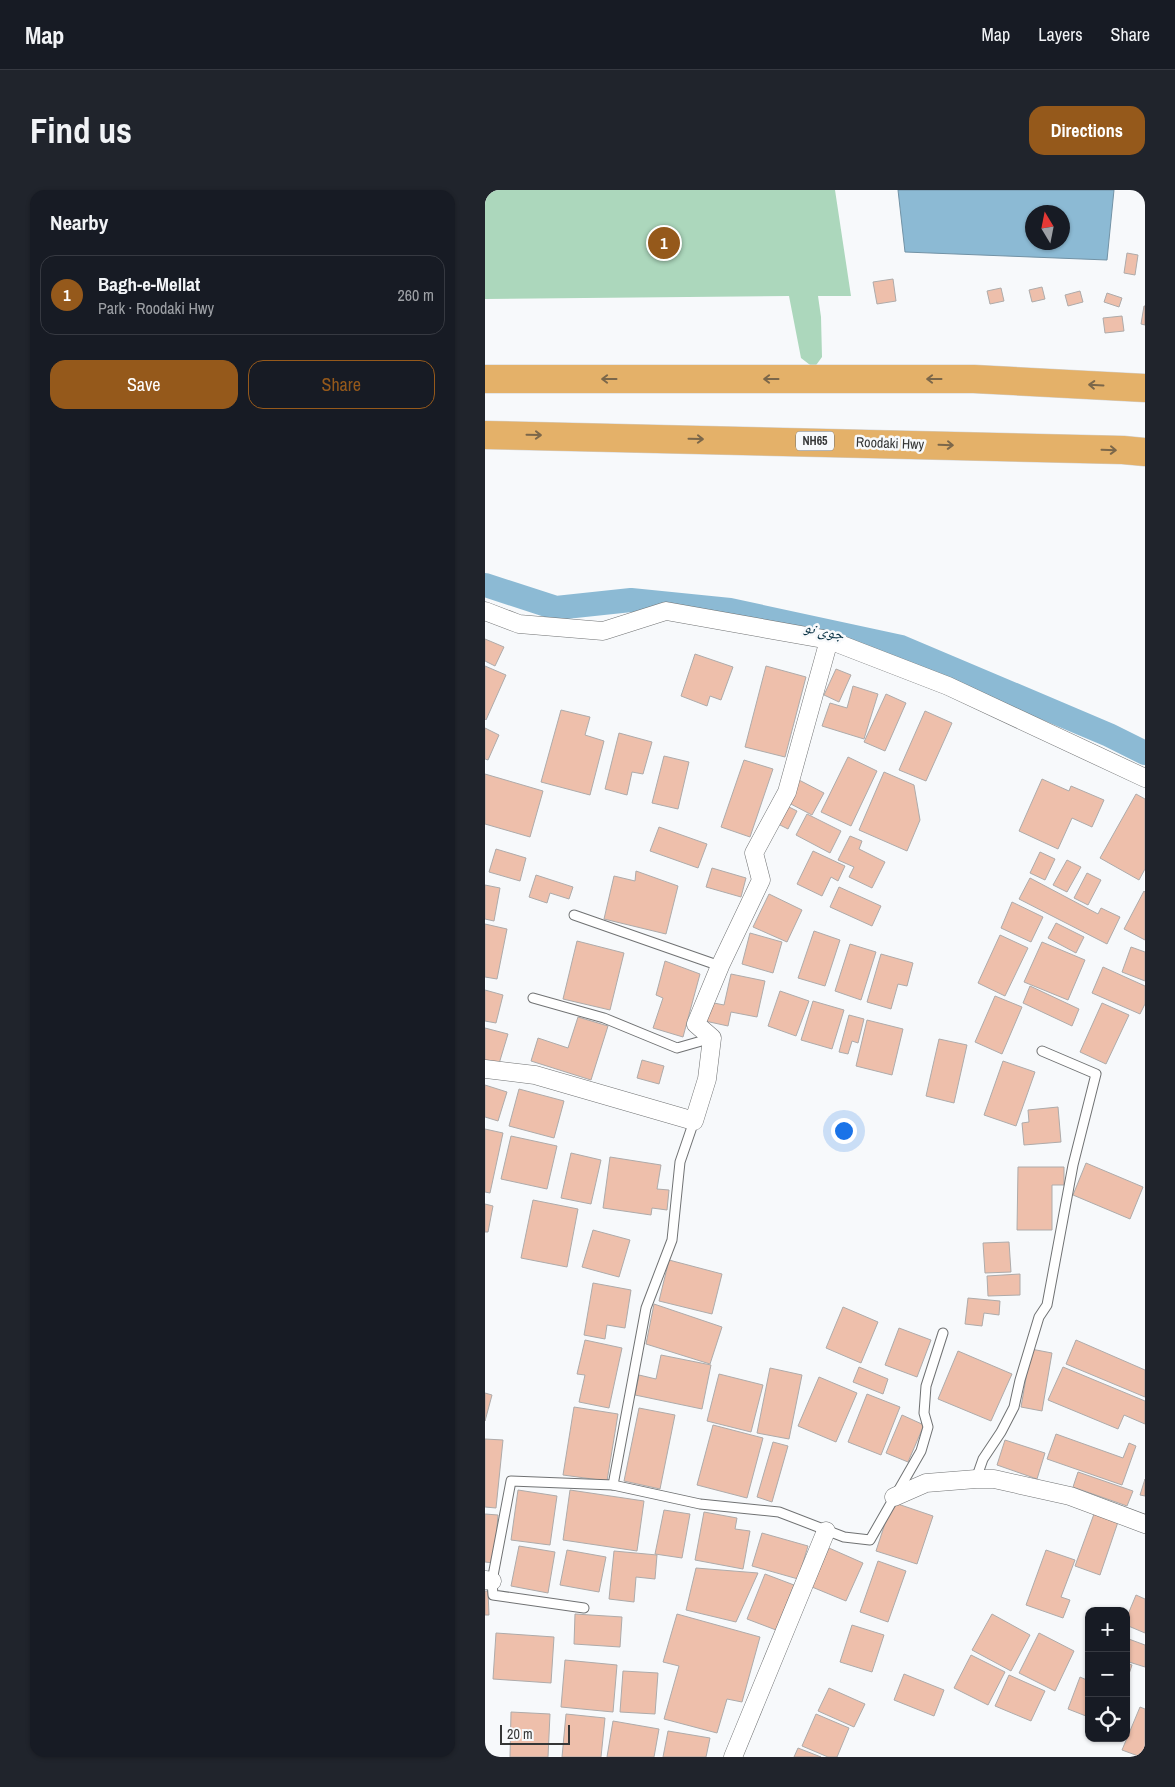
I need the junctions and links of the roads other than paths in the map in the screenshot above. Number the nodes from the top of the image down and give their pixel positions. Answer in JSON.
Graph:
{"nodes":[{"id":1,"x":485,"y":379,"type":"edge"},
{"id":2,"x":1145,"y":388,"type":"edge"},
{"id":3,"x":485,"y":435,"type":"edge"},
{"id":4,"x":1145,"y":452,"type":"edge"},
{"id":5,"x":485,"y":611,"type":"edge"},
{"id":6,"x":829,"y":640,"type":"junction"},
{"id":7,"x":1145,"y":778,"type":"edge"},
{"id":8,"x":573,"y":915,"type":"dead end"},
{"id":9,"x":720,"y":966,"type":"junction"},
{"id":10,"x":533,"y":998,"type":"dead end"},
{"id":11,"x":712,"y":1038,"type":"junction"},
{"id":12,"x":1042,"y":1050,"type":"dead end"},
{"id":13,"x":485,"y":1069,"type":"edge"},
{"id":14,"x":694,"y":1121,"type":"junction"},
{"id":15,"x":943,"y":1333,"type":"dead end"},
{"id":16,"x":976,"y":1479,"type":"junction"},
{"id":17,"x":613,"y":1485,"type":"junction"},
{"id":18,"x":894,"y":1497,"type":"junction"},
{"id":19,"x":1145,"y":1524,"type":"edge"},
{"id":20,"x":826,"y":1531,"type":"junction"},
{"id":21,"x":488,"y":1580,"type":"edge"},
{"id":22,"x":584,"y":1608,"type":"dead end"},
{"id":23,"x":733,"y":1757,"type":"edge"}],
"edges":[{"from":2,"to":1,"type":"highway","one_way":true},
{"from":3,"to":4,"type":"highway","name":"Roodaki Hwy","number":"NH65","one_way":true},
{"from":5,"to":6,"type":"street"},
{"from":6,"to":7,"type":"street"},
{"from":6,"to":9,"type":"street"},
{"from":8,"to":9,"type":"lane"},
{"from":9,"to":11,"type":"street"},
{"from":10,"to":11,"type":"lane"},
{"from":11,"to":14,"type":"street"},
{"from":12,"to":16,"type":"lane"},
{"from":13,"to":14,"type":"street"},
{"from":14,"to":17,"type":"lane"},
{"from":15,"to":18,"type":"lane"},
{"from":16,"to":18,"type":"street"},
{"from":16,"to":19,"type":"street"},
{"from":17,"to":20,"type":"lane"},
{"from":17,"to":21,"type":"lane"},
{"from":18,"to":20,"type":"lane"},
{"from":20,"to":23,"type":"street"},
{"from":21,"to":22,"type":"lane"}]}
